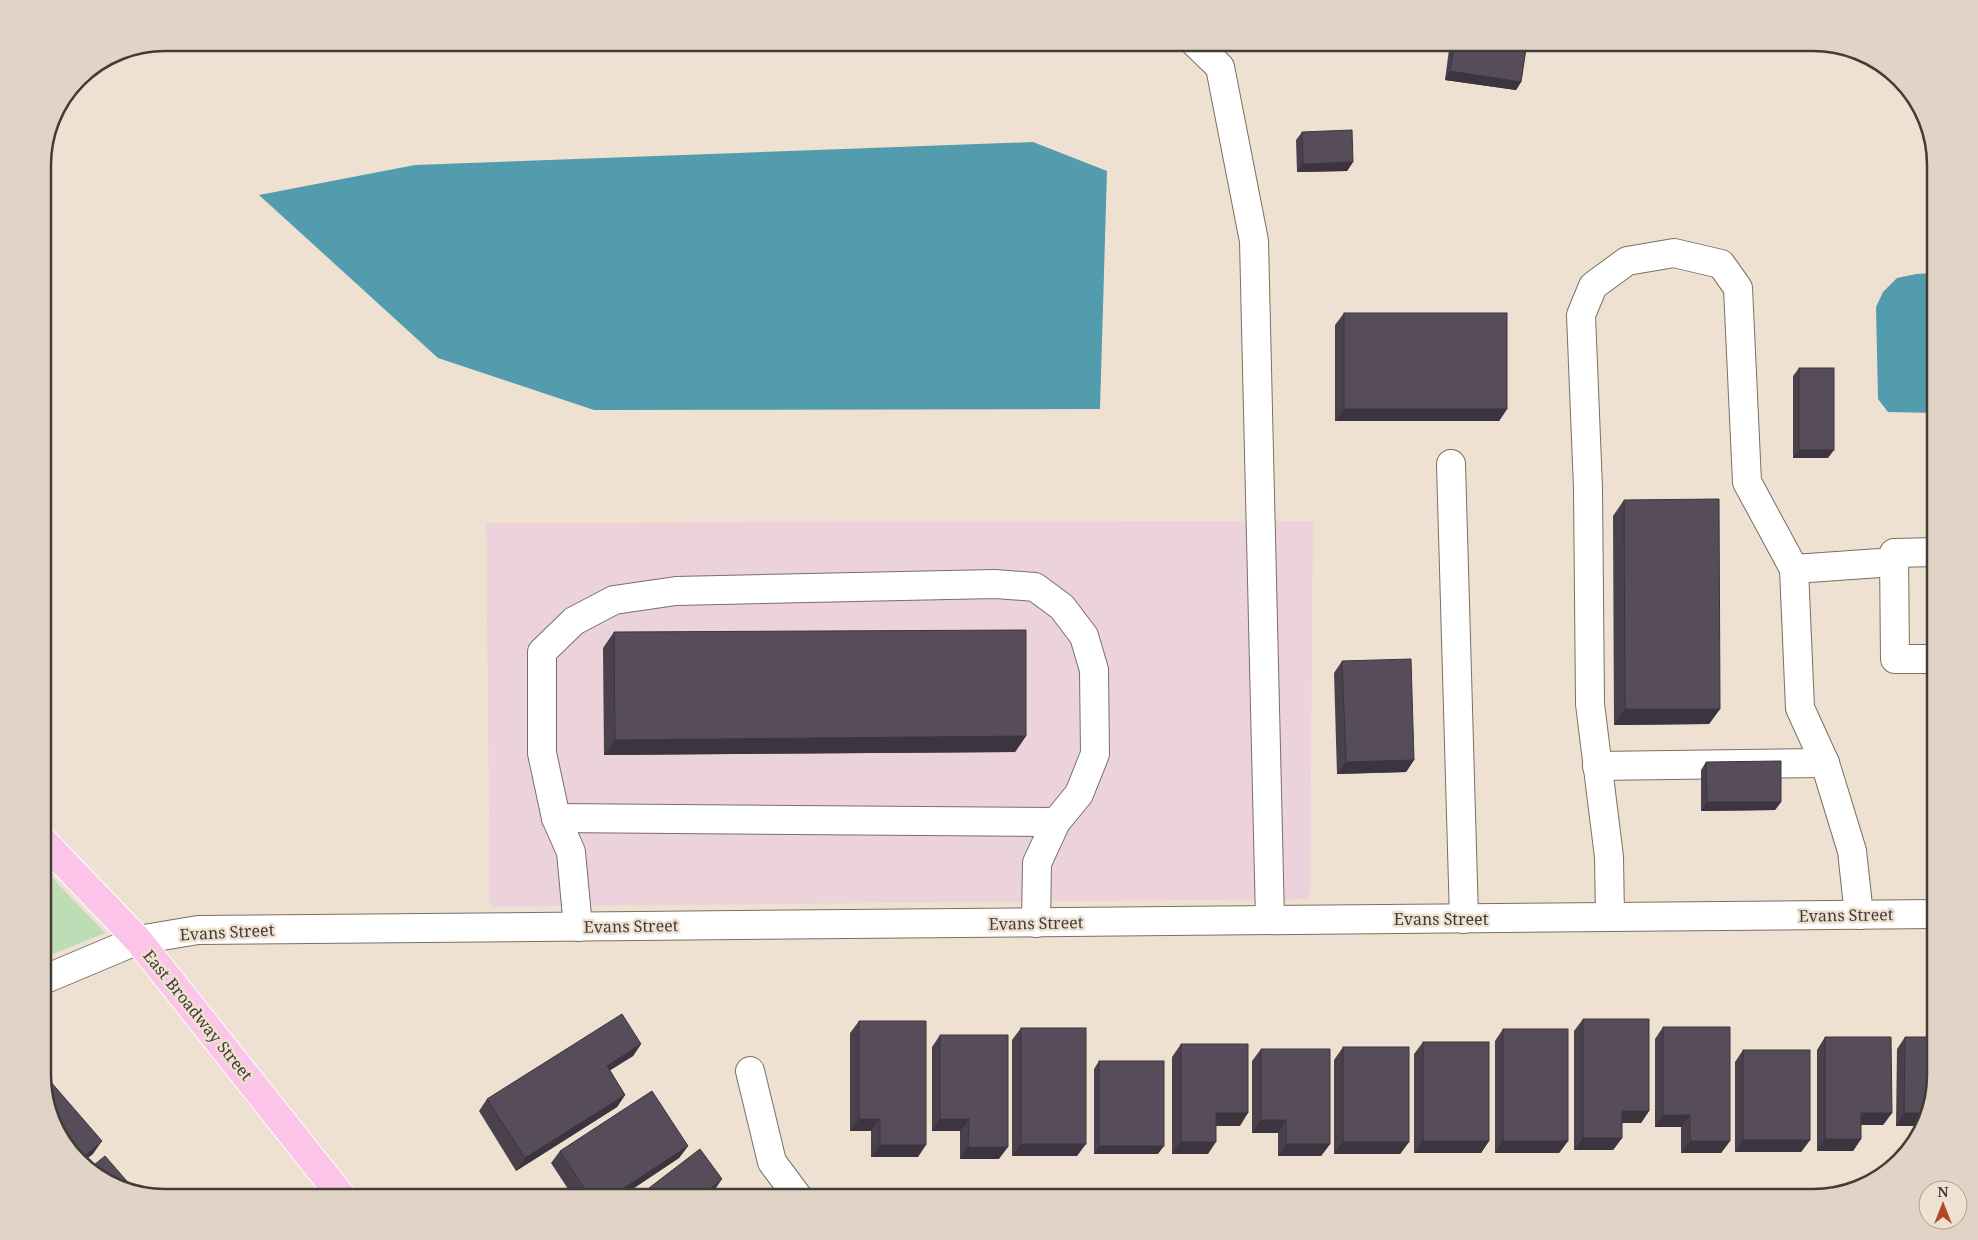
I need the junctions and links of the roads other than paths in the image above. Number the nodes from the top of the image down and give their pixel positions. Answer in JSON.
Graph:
{"nodes":[{"id":1,"x":1203,"y":51,"type":"edge"},
{"id":2,"x":1451,"y":464,"type":"dead end"},
{"id":3,"x":1927,"y":552,"type":"edge"},
{"id":4,"x":1894,"y":562,"type":"junction"},
{"id":5,"x":1794,"y":569,"type":"junction"},
{"id":6,"x":1927,"y":658,"type":"edge"},
{"id":7,"x":1825,"y":763,"type":"junction"},
{"id":8,"x":1597,"y":766,"type":"junction"},
{"id":9,"x":556,"y":818,"type":"junction"},
{"id":10,"x":1056,"y":822,"type":"junction"},
{"id":11,"x":51,"y":849,"type":"edge"},
{"id":12,"x":1927,"y":914,"type":"edge"},
{"id":13,"x":1859,"y":915,"type":"junction"},
{"id":14,"x":1610,"y":917,"type":"junction"},
{"id":15,"x":1270,"y":919,"type":"junction"},
{"id":16,"x":1464,"y":919,"type":"junction"},
{"id":17,"x":1036,"y":923,"type":"junction"},
{"id":18,"x":578,"y":927,"type":"junction"},
{"id":19,"x":138,"y":940,"type":"junction"},
{"id":20,"x":51,"y":977,"type":"edge"},
{"id":21,"x":750,"y":1071,"type":"dead end"},
{"id":22,"x":335,"y":1189,"type":"edge"},
{"id":23,"x":792,"y":1189,"type":"edge"}],
"edges":[{"from":1,"to":15,"type":"street"},
{"from":2,"to":16,"type":"street"},
{"from":3,"to":4,"type":"street"},
{"from":4,"to":5,"type":"street"},
{"from":4,"to":6,"type":"street"},
{"from":5,"to":7,"type":"street"},
{"from":5,"to":8,"type":"street"},
{"from":7,"to":8,"type":"street"},
{"from":7,"to":13,"type":"street"},
{"from":8,"to":14,"type":"street"},
{"from":9,"to":10,"type":"street"},
{"from":9,"to":10,"type":"street"},
{"from":9,"to":18,"type":"street"},
{"from":10,"to":17,"type":"street"},
{"from":11,"to":19,"type":"main road","name":"East Broadway Street"},
{"from":12,"to":13,"type":"street","name":"Evans Street"},
{"from":13,"to":14,"type":"street","name":"Evans Street"},
{"from":14,"to":16,"type":"street","name":"Evans Street"},
{"from":15,"to":16,"type":"street","name":"Evans Street"},
{"from":15,"to":17,"type":"street","name":"Evans Street"},
{"from":17,"to":18,"type":"street","name":"Evans Street"},
{"from":18,"to":19,"type":"street","name":"Evans Street"},
{"from":19,"to":20,"type":"street","name":"Evans Street"},
{"from":19,"to":22,"type":"main road","name":"East Broadway Street"},
{"from":21,"to":23,"type":"street"}]}
